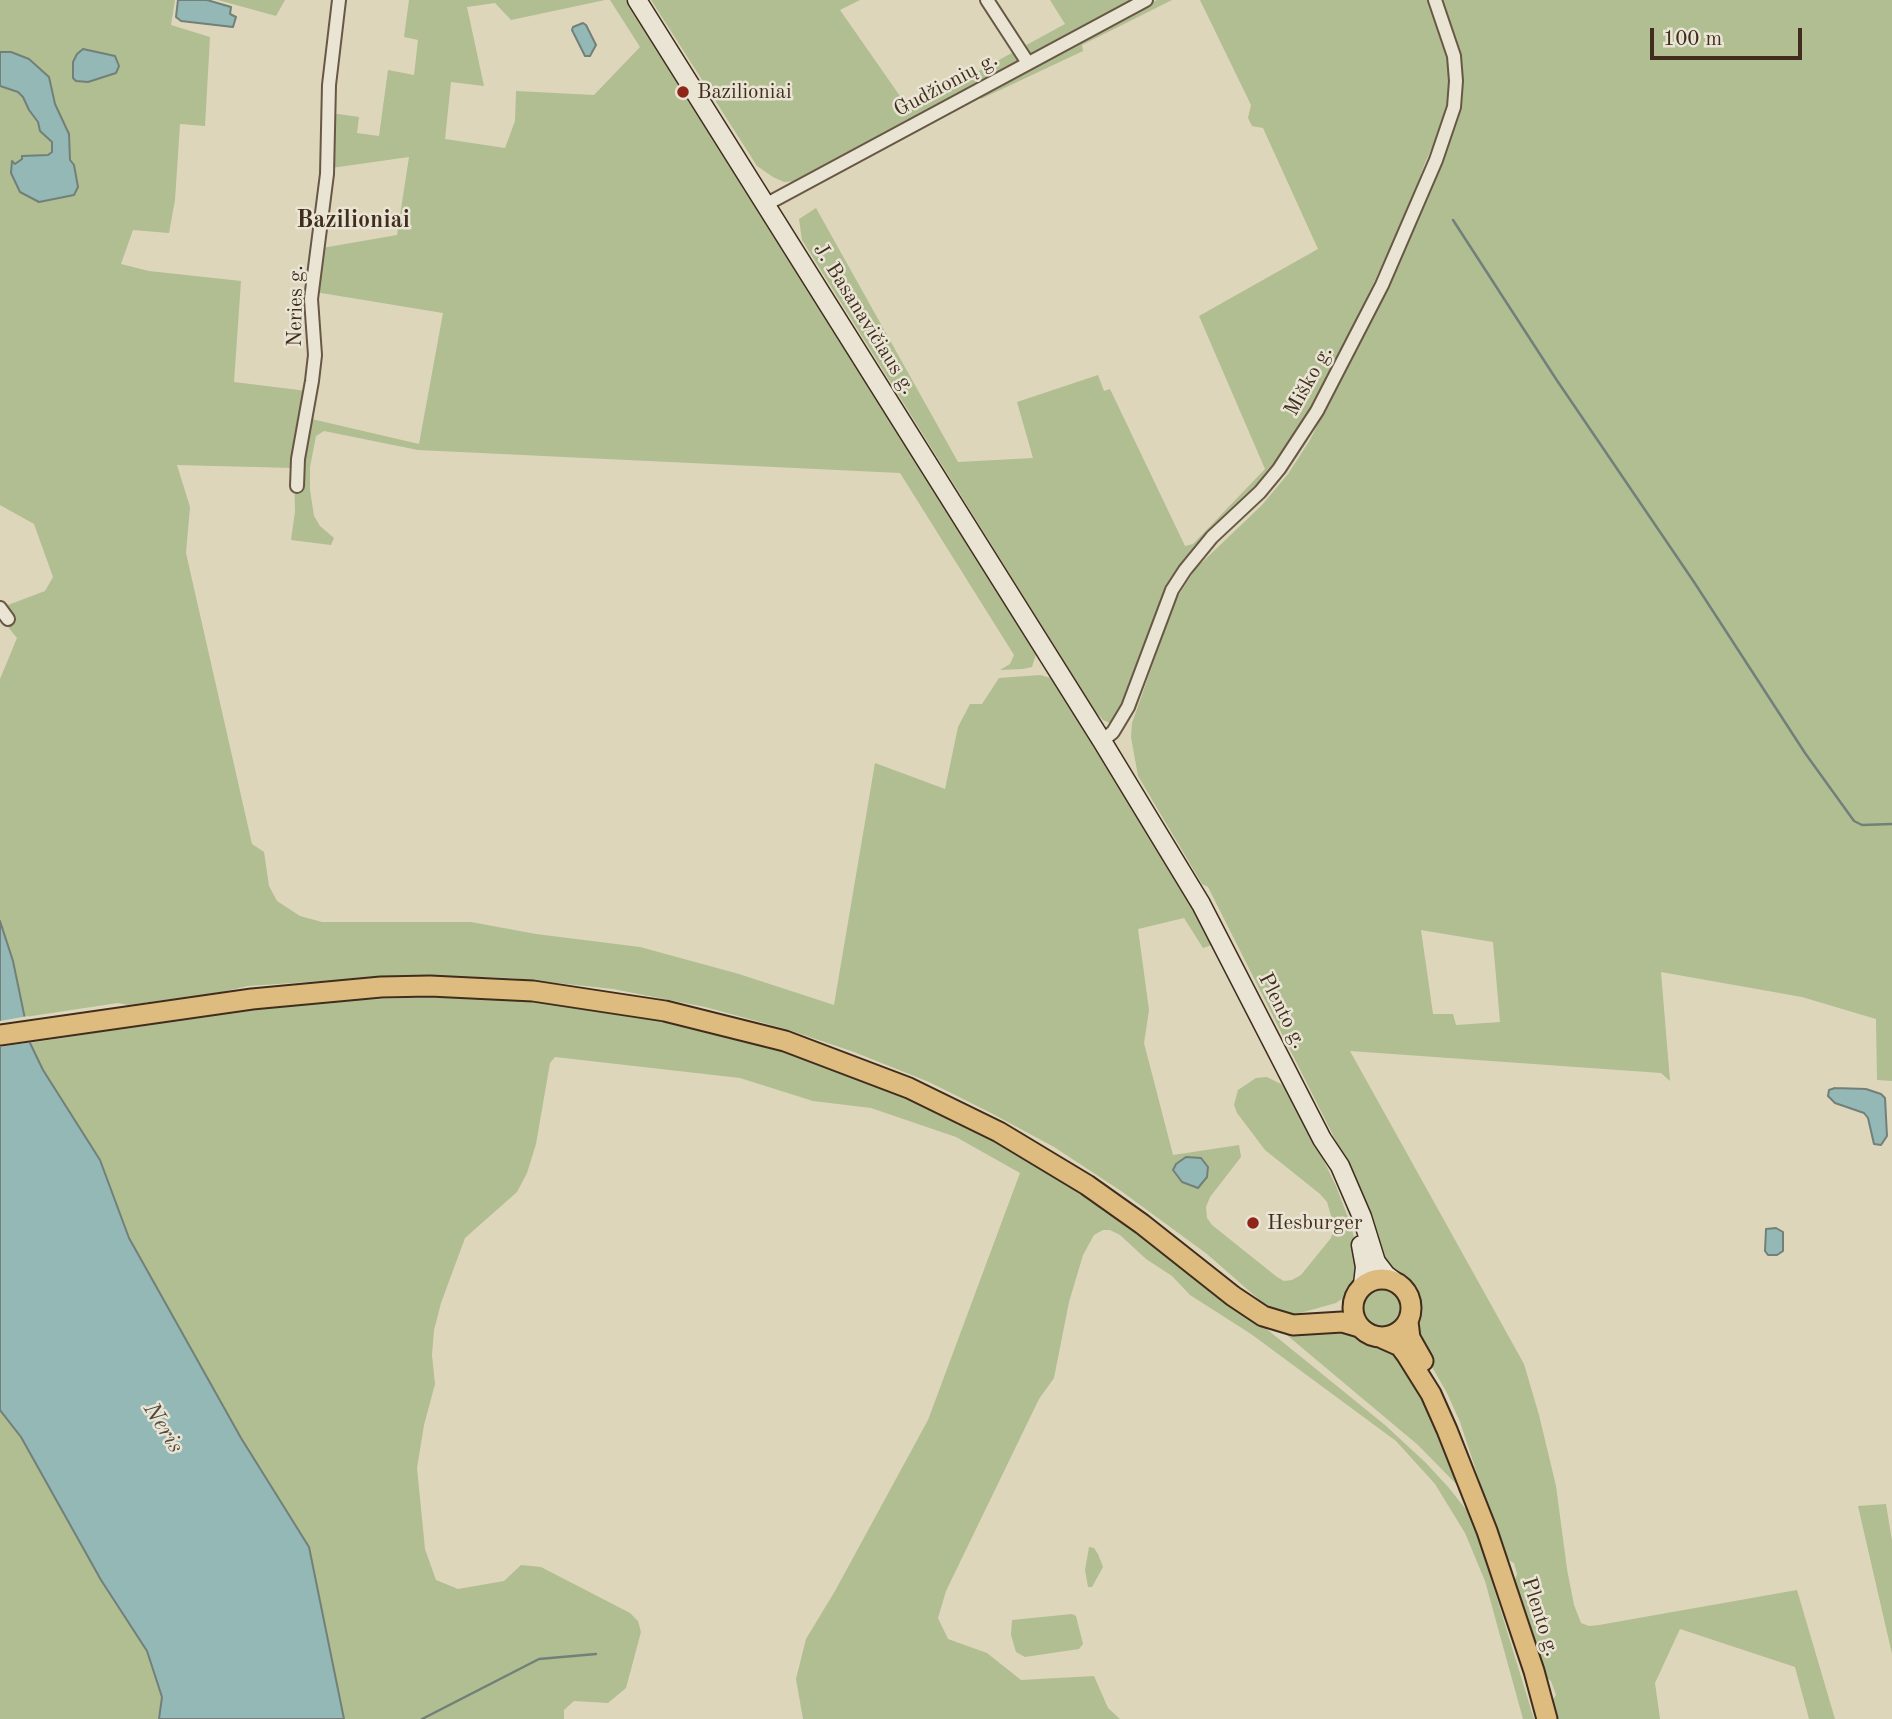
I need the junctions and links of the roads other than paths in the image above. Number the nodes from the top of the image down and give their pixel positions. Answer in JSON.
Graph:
{"nodes":[{"id":1,"x":339,"y":0,"type":"edge"},
{"id":2,"x":637,"y":0,"type":"edge"},
{"id":3,"x":986,"y":0,"type":"edge"},
{"id":4,"x":1146,"y":0,"type":"edge"},
{"id":5,"x":1434,"y":0,"type":"edge"},
{"id":6,"x":1028,"y":63,"type":"junction"},
{"id":7,"x":765,"y":205,"type":"junction"},
{"id":8,"x":297,"y":486,"type":"dead end"},
{"id":9,"x":1102,"y":741,"type":"junction"},
{"id":10,"x":0,"y":1034,"type":"edge"},
{"id":11,"x":1322,"y":1139,"type":"junction"},
{"id":12,"x":1394,"y":1281,"type":"junction"},
{"id":13,"x":1359,"y":1291,"type":"junction"},
{"id":14,"x":1278,"y":1321,"type":"junction"},
{"id":15,"x":1408,"y":1322,"type":"junction"},
{"id":16,"x":1359,"y":1326,"type":"junction"},
{"id":17,"x":1382,"y":1338,"type":"junction"},
{"id":18,"x":1487,"y":1531,"type":"junction"},
{"id":19,"x":1547,"y":1719,"type":"edge"}],
"edges":[{"from":1,"to":8,"type":"street","name":"Neries g."},
{"from":2,"to":7,"type":"main road","name":"J. Basanavičiaus g."},
{"from":3,"to":6,"type":"street"},
{"from":4,"to":6,"type":"street","name":"Gudžionių g."},
{"from":5,"to":9,"type":"street","name":"Miško g."},
{"from":6,"to":7,"type":"street","name":"Gudžionių g."},
{"from":7,"to":9,"type":"main road","name":"J. Basanavičiaus g."},
{"from":9,"to":11,"type":"main road","name":"Plento g."},
{"from":10,"to":14,"type":"highway"},
{"from":11,"to":12,"type":"main road","name":"Plento g."},
{"from":11,"to":13,"type":"main road","name":"Plento g."},
{"from":12,"to":13,"type":"highway"},
{"from":12,"to":15,"type":"highway"},
{"from":13,"to":14,"type":"highway"},
{"from":13,"to":16,"type":"highway"},
{"from":14,"to":16,"type":"highway"},
{"from":15,"to":17,"type":"highway"},
{"from":15,"to":18,"type":"highway","name":"Plento g."},
{"from":16,"to":17,"type":"highway"},
{"from":17,"to":18,"type":"highway","name":"Plento g."},
{"from":18,"to":19,"type":"highway","name":"Plento g."}]}
